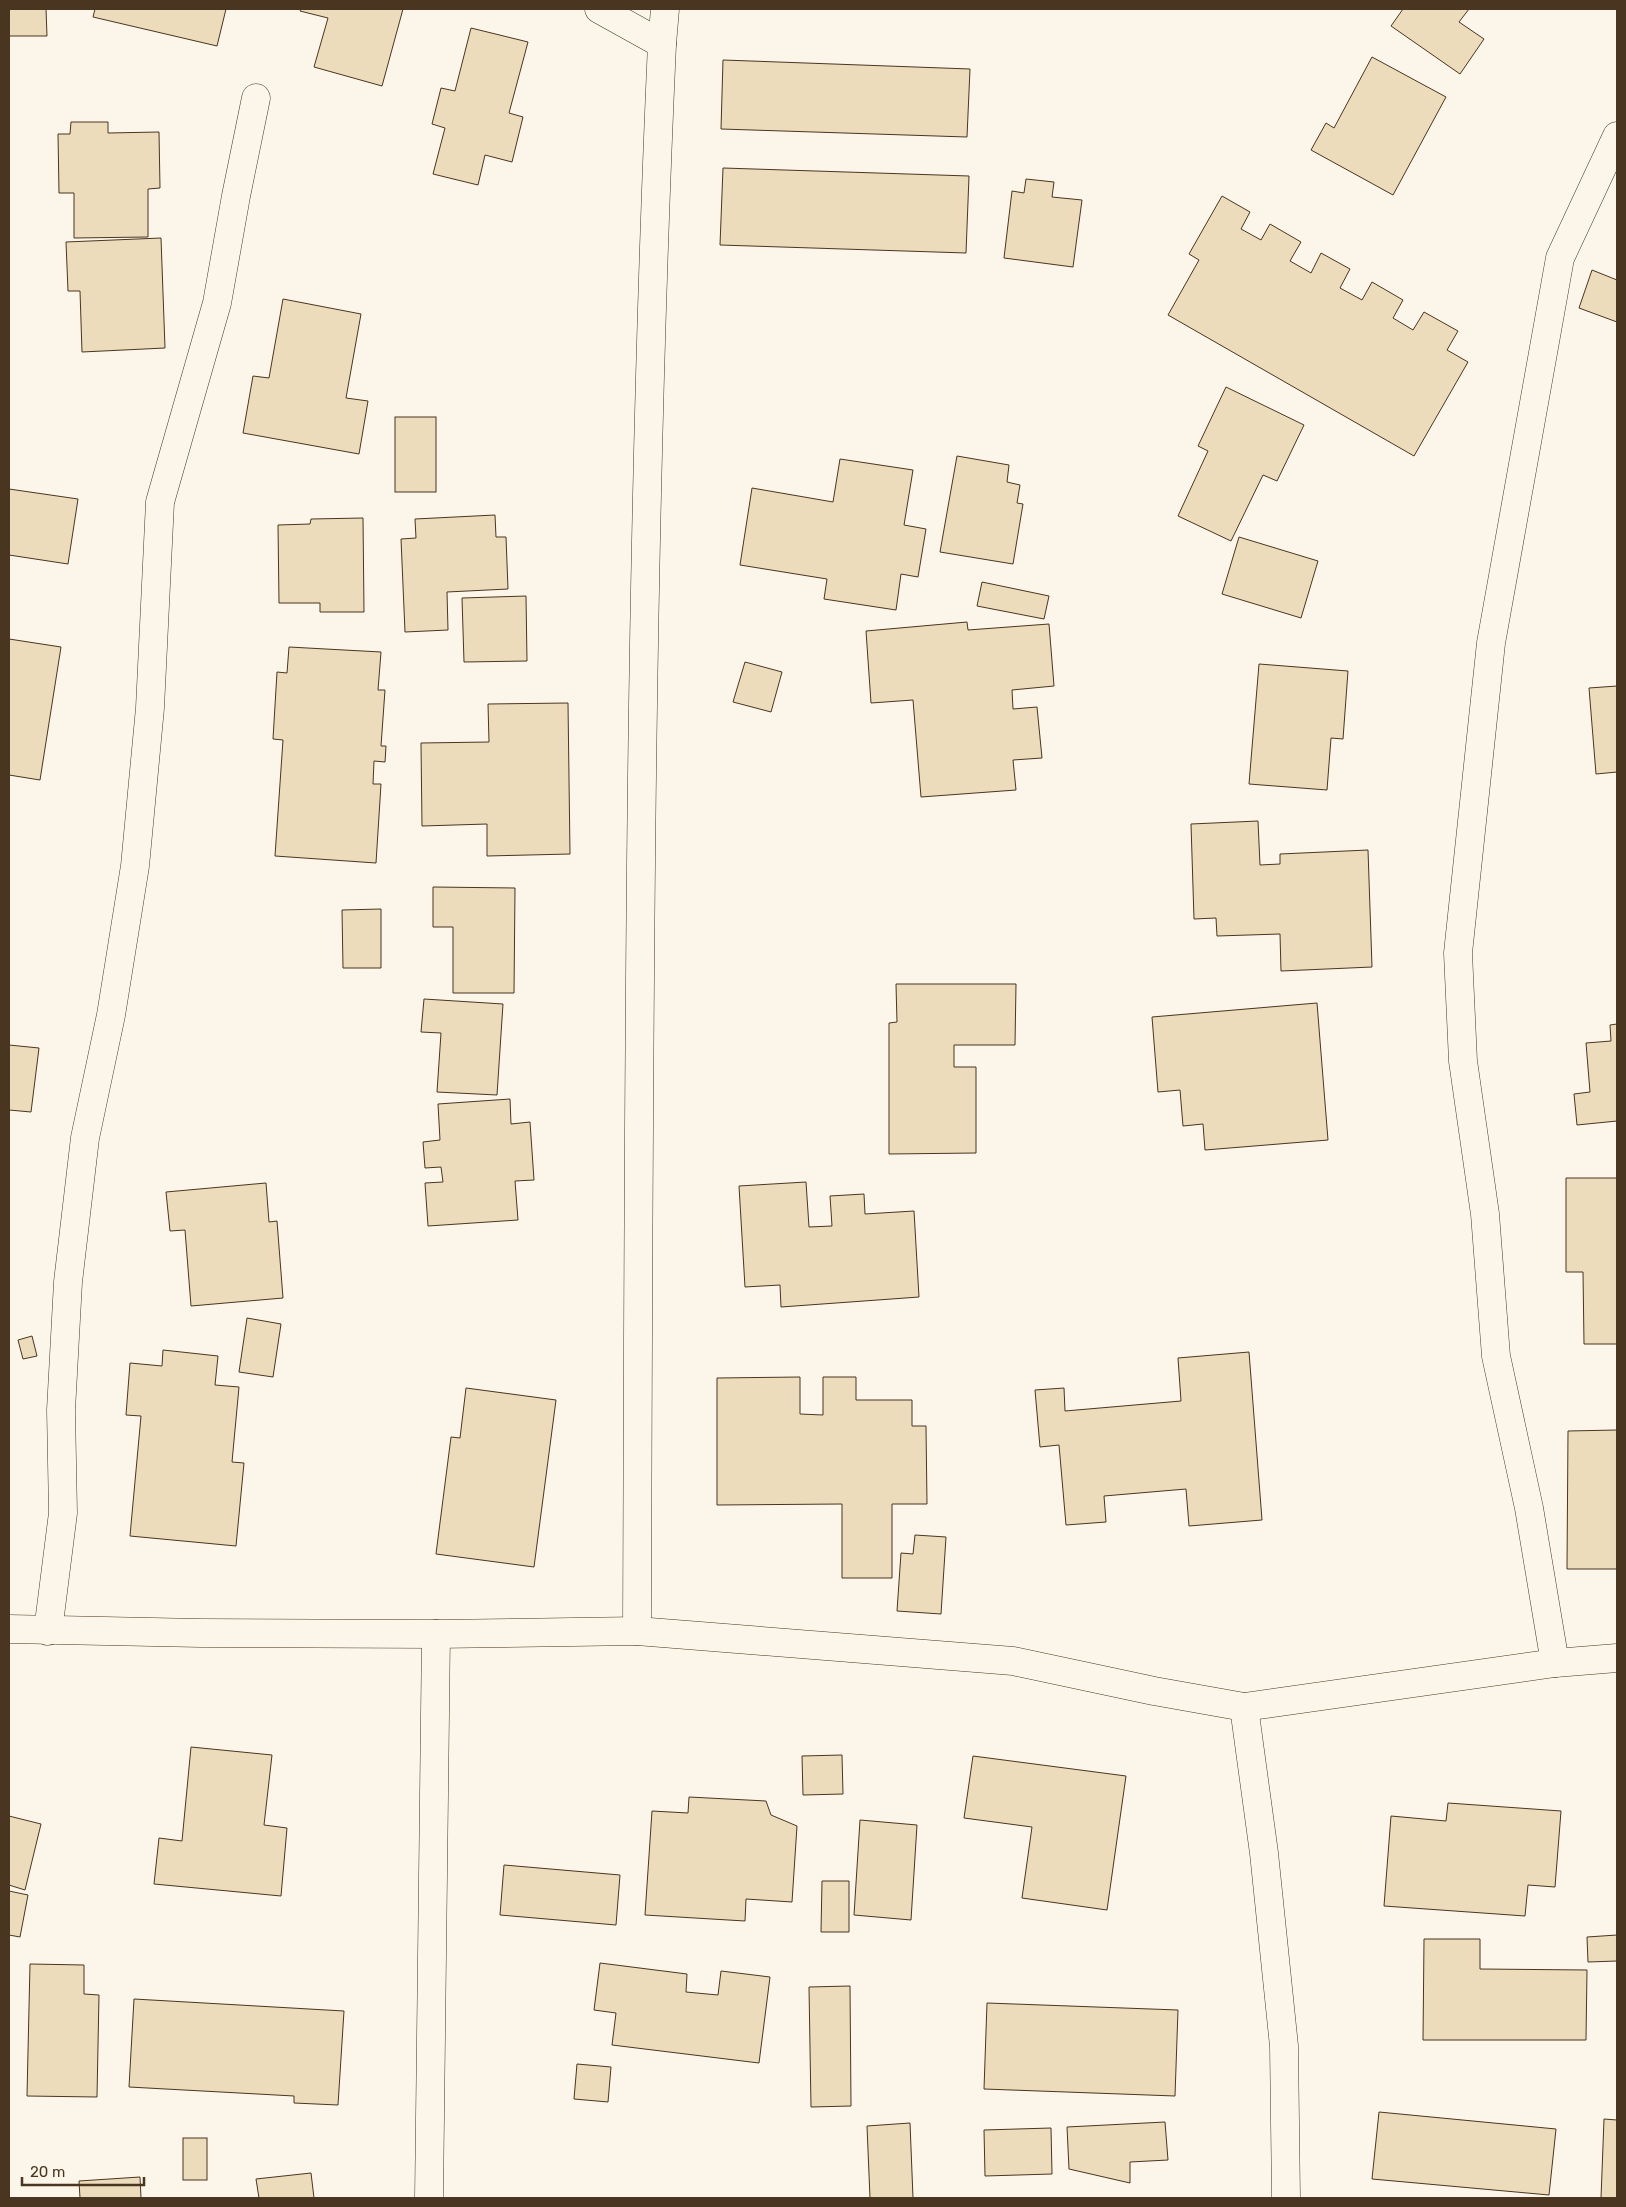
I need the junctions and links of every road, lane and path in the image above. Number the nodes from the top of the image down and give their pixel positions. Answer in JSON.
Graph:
{"nodes":[{"id":1,"x":599,"y":9,"type":"edge"},
{"id":2,"x":665,"y":9,"type":"edge"},
{"id":3,"x":662,"y":44,"type":"junction"},
{"id":4,"x":256,"y":98,"type":"dead end"},
{"id":5,"x":1617,"y":136,"type":"edge"},
{"id":6,"x":9,"y":1630,"type":"edge"},
{"id":7,"x":48,"y":1631,"type":"junction"},
{"id":8,"x":637,"y":1632,"type":"junction"},
{"id":9,"x":436,"y":1634,"type":"junction"},
{"id":10,"x":1617,"y":1658,"type":"edge"},
{"id":11,"x":1555,"y":1662,"type":"junction"},
{"id":12,"x":1244,"y":1707,"type":"junction"},
{"id":13,"x":430,"y":2198,"type":"edge"},
{"id":14,"x":1286,"y":2198,"type":"edge"}],
"edges":[{"from":1,"to":3,"type":"street"},
{"from":2,"to":3,"type":"street"},
{"from":3,"to":8,"type":"street"},
{"from":4,"to":7,"type":"street"},
{"from":5,"to":11,"type":"street"},
{"from":6,"to":7,"type":"street"},
{"from":7,"to":9,"type":"street"},
{"from":8,"to":9,"type":"street"},
{"from":8,"to":12,"type":"street"},
{"from":9,"to":13,"type":"street"},
{"from":10,"to":11,"type":"street"},
{"from":11,"to":12,"type":"street"},
{"from":12,"to":14,"type":"street"}]}
